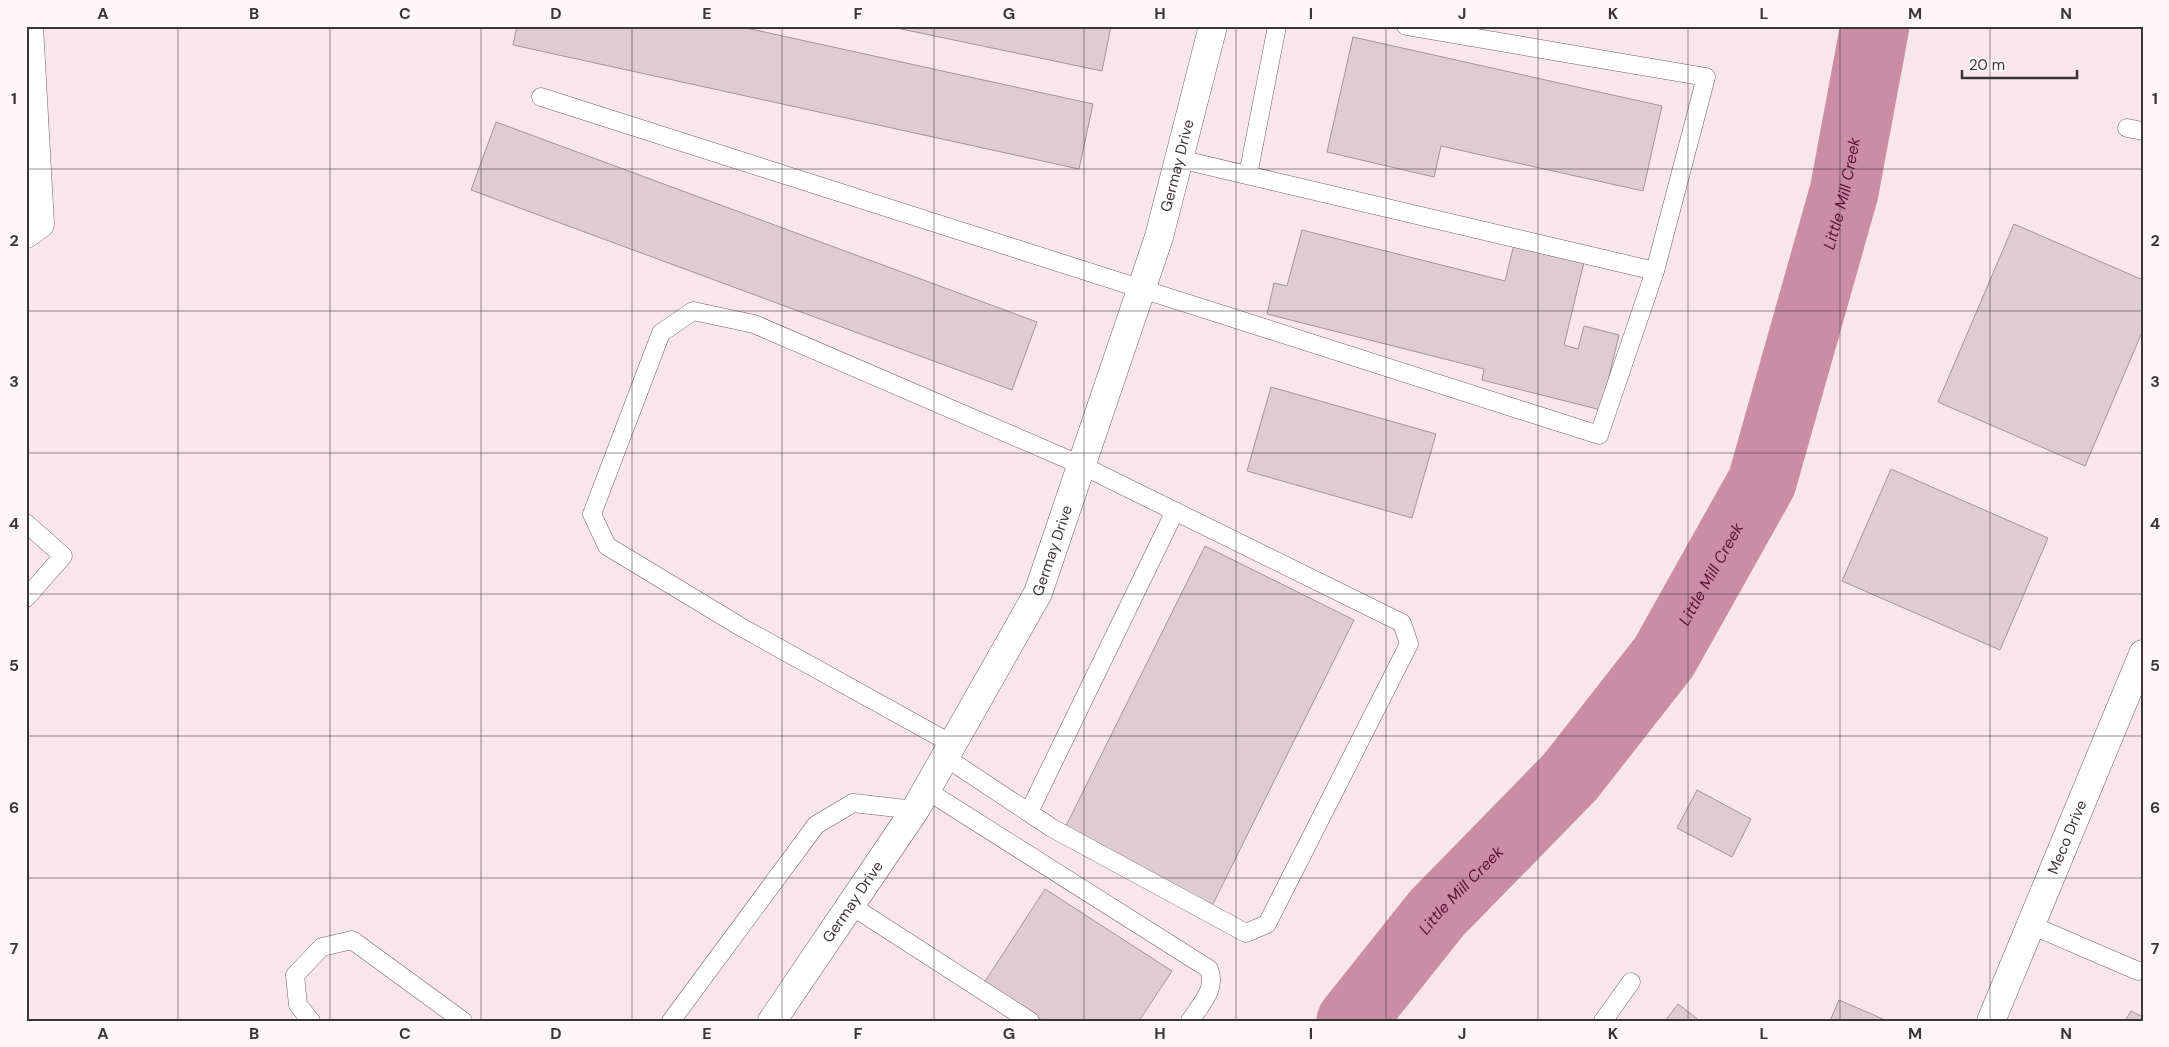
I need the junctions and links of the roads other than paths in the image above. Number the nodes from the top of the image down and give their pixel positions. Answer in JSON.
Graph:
{"nodes":[{"id":1,"x":29,"y":26,"type":"edge"},
{"id":2,"x":1213,"y":26,"type":"edge"},
{"id":3,"x":1277,"y":26,"type":"edge"},
{"id":4,"x":1406,"y":26,"type":"edge"},
{"id":5,"x":541,"y":97,"type":"dead end"},
{"id":6,"x":1179,"y":159,"type":"junction"},
{"id":7,"x":1248,"y":175,"type":"junction"},
{"id":8,"x":26,"y":234,"type":"edge"},
{"id":9,"x":1654,"y":271,"type":"junction"},
{"id":10,"x":1141,"y":290,"type":"junction"},
{"id":11,"x":1081,"y":465,"type":"junction"},
{"id":12,"x":1175,"y":511,"type":"junction"},
{"id":13,"x":26,"y":523,"type":"edge"},
{"id":14,"x":26,"y":598,"type":"edge"},
{"id":15,"x":2143,"y":654,"type":"edge"},
{"id":16,"x":949,"y":750,"type":"junction"},
{"id":17,"x":921,"y":800,"type":"junction"},
{"id":18,"x":1029,"y":812,"type":"junction"},
{"id":19,"x":850,"y":905,"type":"junction"},
{"id":20,"x":2031,"y":925,"type":"junction"},
{"id":21,"x":2143,"y":970,"type":"edge"},
{"id":22,"x":1631,"y":982,"type":"dead end"},
{"id":23,"x":311,"y":1021,"type":"edge"},
{"id":24,"x":464,"y":1021,"type":"edge"},
{"id":25,"x":671,"y":1021,"type":"edge"},
{"id":26,"x":772,"y":1021,"type":"edge"},
{"id":27,"x":1030,"y":1021,"type":"edge"},
{"id":28,"x":1190,"y":1021,"type":"edge"},
{"id":29,"x":1603,"y":1021,"type":"edge"},
{"id":30,"x":1991,"y":1021,"type":"edge"}],
"edges":[{"from":1,"to":8,"type":"street"},
{"from":2,"to":6,"type":"street","name":"Germay Drive"},
{"from":3,"to":7,"type":"lane"},
{"from":4,"to":9,"type":"lane"},
{"from":5,"to":10,"type":"lane"},
{"from":6,"to":7,"type":"lane"},
{"from":6,"to":10,"type":"street","name":"Germay Drive"},
{"from":7,"to":9,"type":"lane"},
{"from":9,"to":10,"type":"lane"},
{"from":10,"to":11,"type":"street","name":"Germay Drive"},
{"from":11,"to":12,"type":"lane"},
{"from":11,"to":16,"type":"street","name":"Germay Drive"},
{"from":11,"to":16,"type":"lane"},
{"from":12,"to":18,"type":"lane"},
{"from":12,"to":18,"type":"lane"},
{"from":13,"to":14,"type":"lane"},
{"from":15,"to":20,"type":"street","name":"Meco Drive"},
{"from":16,"to":17,"type":"street","name":"Germay Drive"},
{"from":16,"to":18,"type":"lane"},
{"from":17,"to":19,"type":"street","name":"Germay Drive"},
{"from":17,"to":25,"type":"lane"},
{"from":17,"to":28,"type":"lane"},
{"from":19,"to":26,"type":"street","name":"Germay Drive"},
{"from":19,"to":27,"type":"lane"},
{"from":20,"to":21,"type":"lane"},
{"from":20,"to":30,"type":"street","name":"Meco Drive"},
{"from":22,"to":29,"type":"lane"},
{"from":23,"to":24,"type":"lane"}]}
